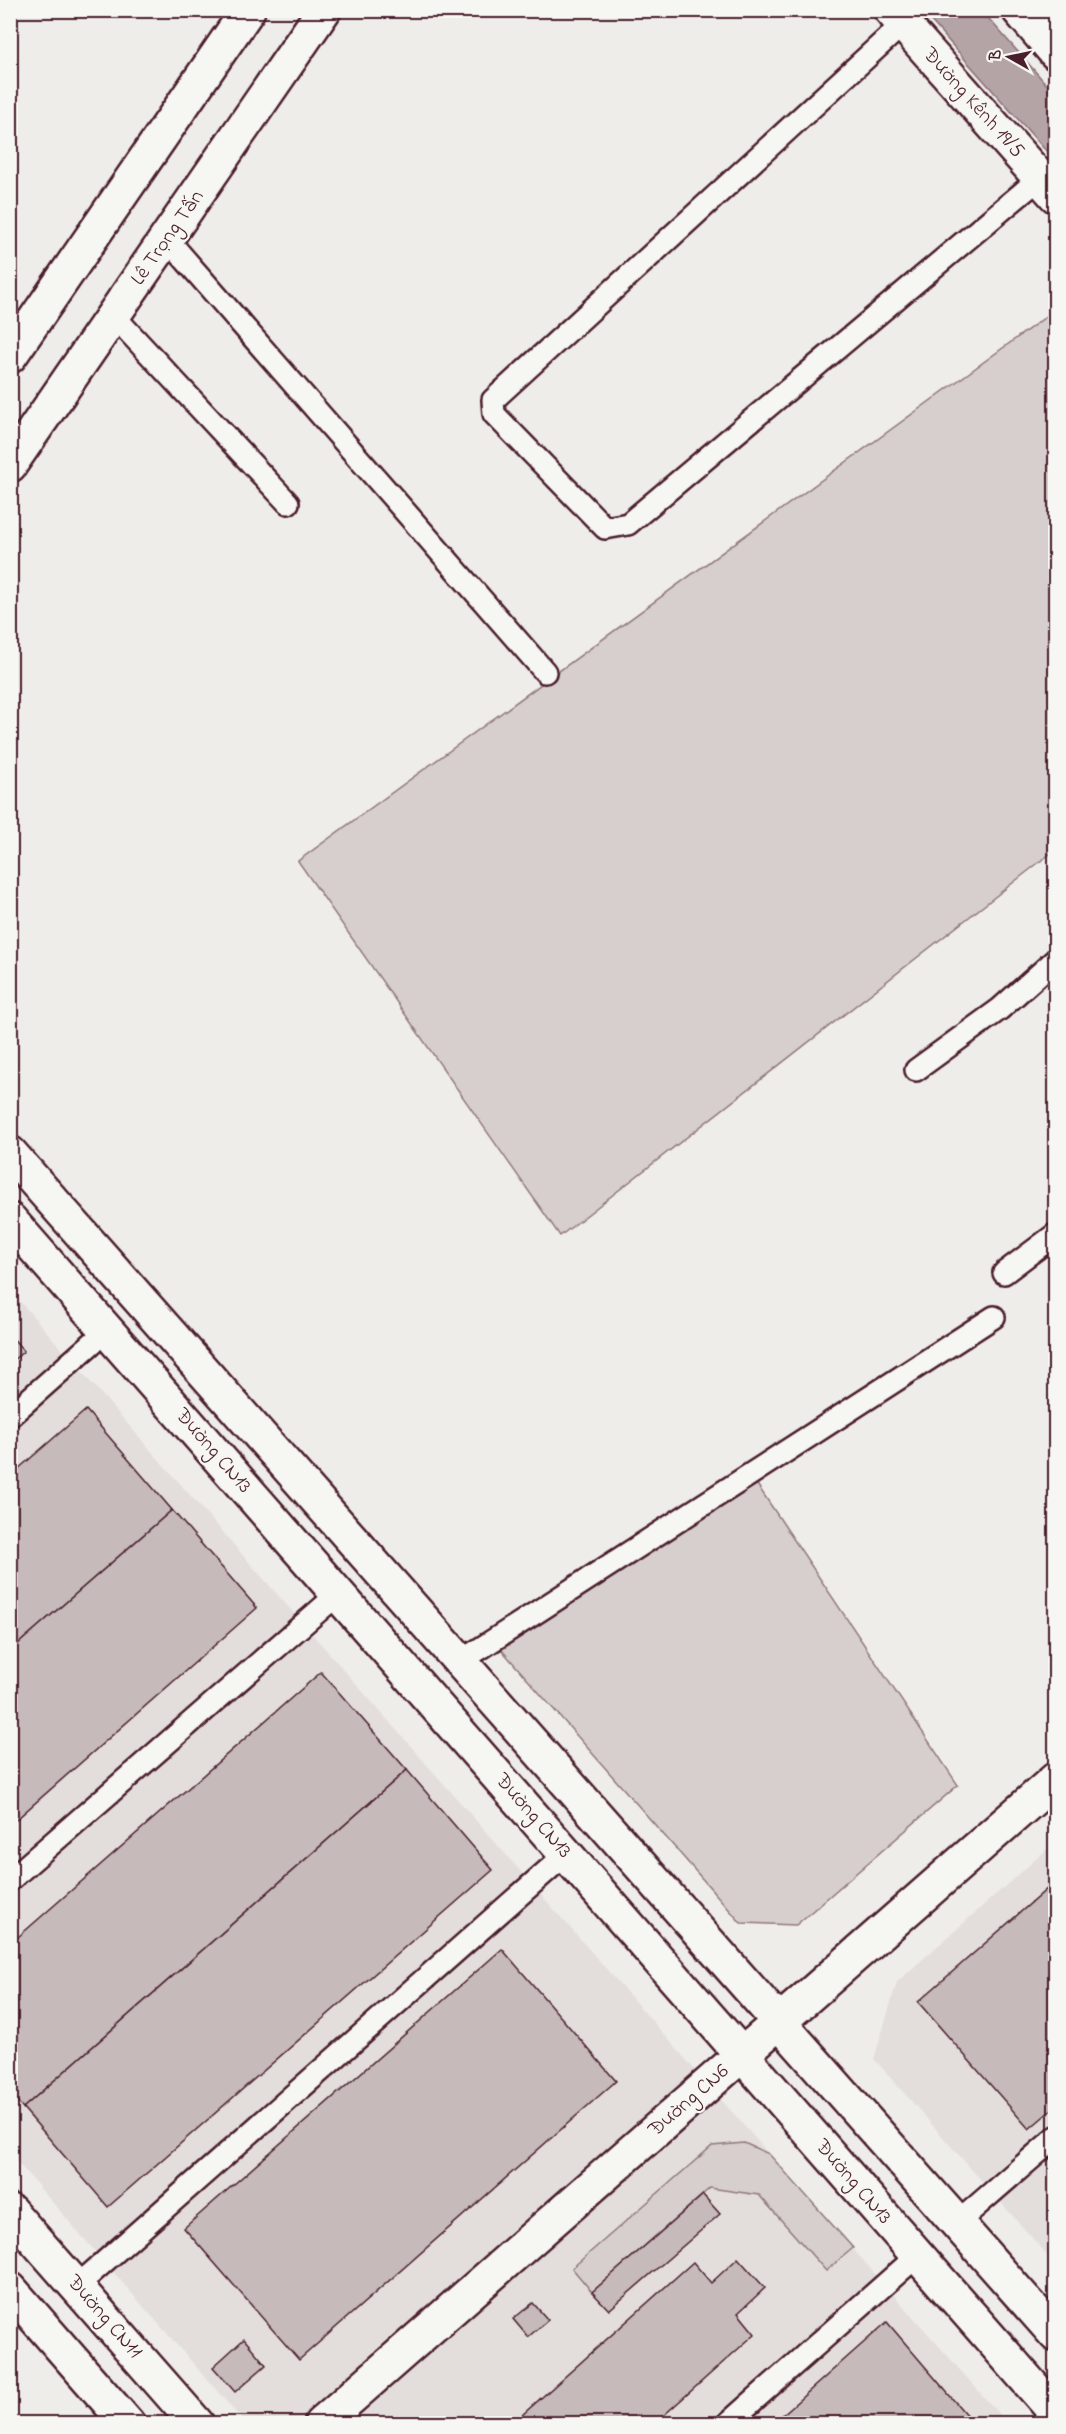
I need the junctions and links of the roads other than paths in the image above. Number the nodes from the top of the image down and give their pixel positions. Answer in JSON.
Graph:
{"nodes":[{"id":1,"x":248,"y":10,"type":"edge"},
{"id":2,"x":324,"y":10,"type":"edge"},
{"id":3,"x":1018,"y":10,"type":"edge"},
{"id":4,"x":897,"y":17,"type":"edge"},
{"id":5,"x":1056,"y":53,"type":"edge"},
{"id":6,"x":1048,"y":187,"type":"edge"},
{"id":7,"x":168,"y":240,"type":"junction"},
{"id":8,"x":113,"y":315,"type":"junction"},
{"id":9,"x":10,"y":356,"type":"edge"},
{"id":10,"x":10,"y":465,"type":"edge"},
{"id":11,"x":288,"y":503,"type":"dead end"},
{"id":12,"x":544,"y":672,"type":"dead end"},
{"id":13,"x":1056,"y":959,"type":"edge"},
{"id":14,"x":916,"y":1070,"type":"dead end"},
{"id":15,"x":10,"y":1153,"type":"edge"},
{"id":16,"x":10,"y":1220,"type":"edge"},
{"id":17,"x":1056,"y":1234,"type":"edge"},
{"id":18,"x":1004,"y":1273,"type":"dead end"},
{"id":19,"x":994,"y":1317,"type":"dead end"},
{"id":20,"x":107,"y":1330,"type":"junction"},
{"id":21,"x":169,"y":1331,"type":"junction"},
{"id":22,"x":135,"y":1362,"type":"junction"},
{"id":23,"x":10,"y":1416,"type":"edge"},
{"id":24,"x":338,"y":1594,"type":"junction"},
{"id":25,"x":461,"y":1661,"type":"junction"},
{"id":26,"x":1056,"y":1779,"type":"edge"},
{"id":27,"x":566,"y":1854,"type":"junction"},
{"id":28,"x":10,"y":1880,"type":"edge"},
{"id":29,"x":779,"y":2022,"type":"junction"},
{"id":30,"x":742,"y":2055,"type":"junction"},
{"id":31,"x":1056,"y":2137,"type":"edge"},
{"id":32,"x":10,"y":2211,"type":"edge"},
{"id":33,"x":957,"y":2223,"type":"junction"},
{"id":34,"x":917,"y":2256,"type":"junction"},
{"id":35,"x":77,"y":2286,"type":"junction"},
{"id":36,"x":10,"y":2289,"type":"edge"},
{"id":37,"x":1056,"y":2335,"type":"edge"},
{"id":38,"x":1056,"y":2413,"type":"edge"},
{"id":39,"x":128,"y":2424,"type":"edge"},
{"id":40,"x":197,"y":2424,"type":"edge"},
{"id":41,"x":321,"y":2424,"type":"edge"},
{"id":42,"x":726,"y":2424,"type":"edge"}],
"edges":[{"from":1,"to":9,"type":"street"},
{"from":2,"to":7,"type":"street","name":"Lê Trọng Tấn"},
{"from":3,"to":5,"type":"street"},
{"from":4,"to":6,"type":"street","name":"Đường Kênh 19/5"},
{"from":4,"to":6,"type":"lane"},
{"from":7,"to":8,"type":"street","name":"Lê Trọng Tấn"},
{"from":7,"to":12,"type":"lane"},
{"from":8,"to":10,"type":"street","name":"Lê Trọng Tấn"},
{"from":8,"to":11,"type":"lane"},
{"from":13,"to":14,"type":"lane"},
{"from":15,"to":21,"type":"street"},
{"from":16,"to":20,"type":"street","name":"Đường CN13"},
{"from":17,"to":18,"type":"lane"},
{"from":19,"to":25,"type":"lane"},
{"from":20,"to":22,"type":"street","name":"Đường CN13"},
{"from":20,"to":23,"type":"lane"},
{"from":21,"to":22,"type":"street"},
{"from":21,"to":25,"type":"street"},
{"from":22,"to":24,"type":"street","name":"Đường CN13"},
{"from":24,"to":27,"type":"street","name":"Đường CN13"},
{"from":24,"to":28,"type":"lane"},
{"from":25,"to":29,"type":"street"},
{"from":26,"to":29,"type":"street","name":"Đường CN6"},
{"from":27,"to":30,"type":"street","name":"Đường CN13"},
{"from":27,"to":35,"type":"lane"},
{"from":29,"to":30,"type":"street","name":"Đường CN6"},
{"from":29,"to":33,"type":"street"},
{"from":30,"to":34,"type":"street","name":"Đường CN13"},
{"from":30,"to":41,"type":"street","name":"Đường CN6"},
{"from":31,"to":33,"type":"lane"},
{"from":32,"to":35,"type":"street","name":"Đường CN11"},
{"from":33,"to":37,"type":"street"},
{"from":34,"to":38,"type":"street","name":"Đường CN13"},
{"from":34,"to":42,"type":"lane"},
{"from":35,"to":40,"type":"street","name":"Đường CN11"},
{"from":36,"to":39,"type":"street"}]}
